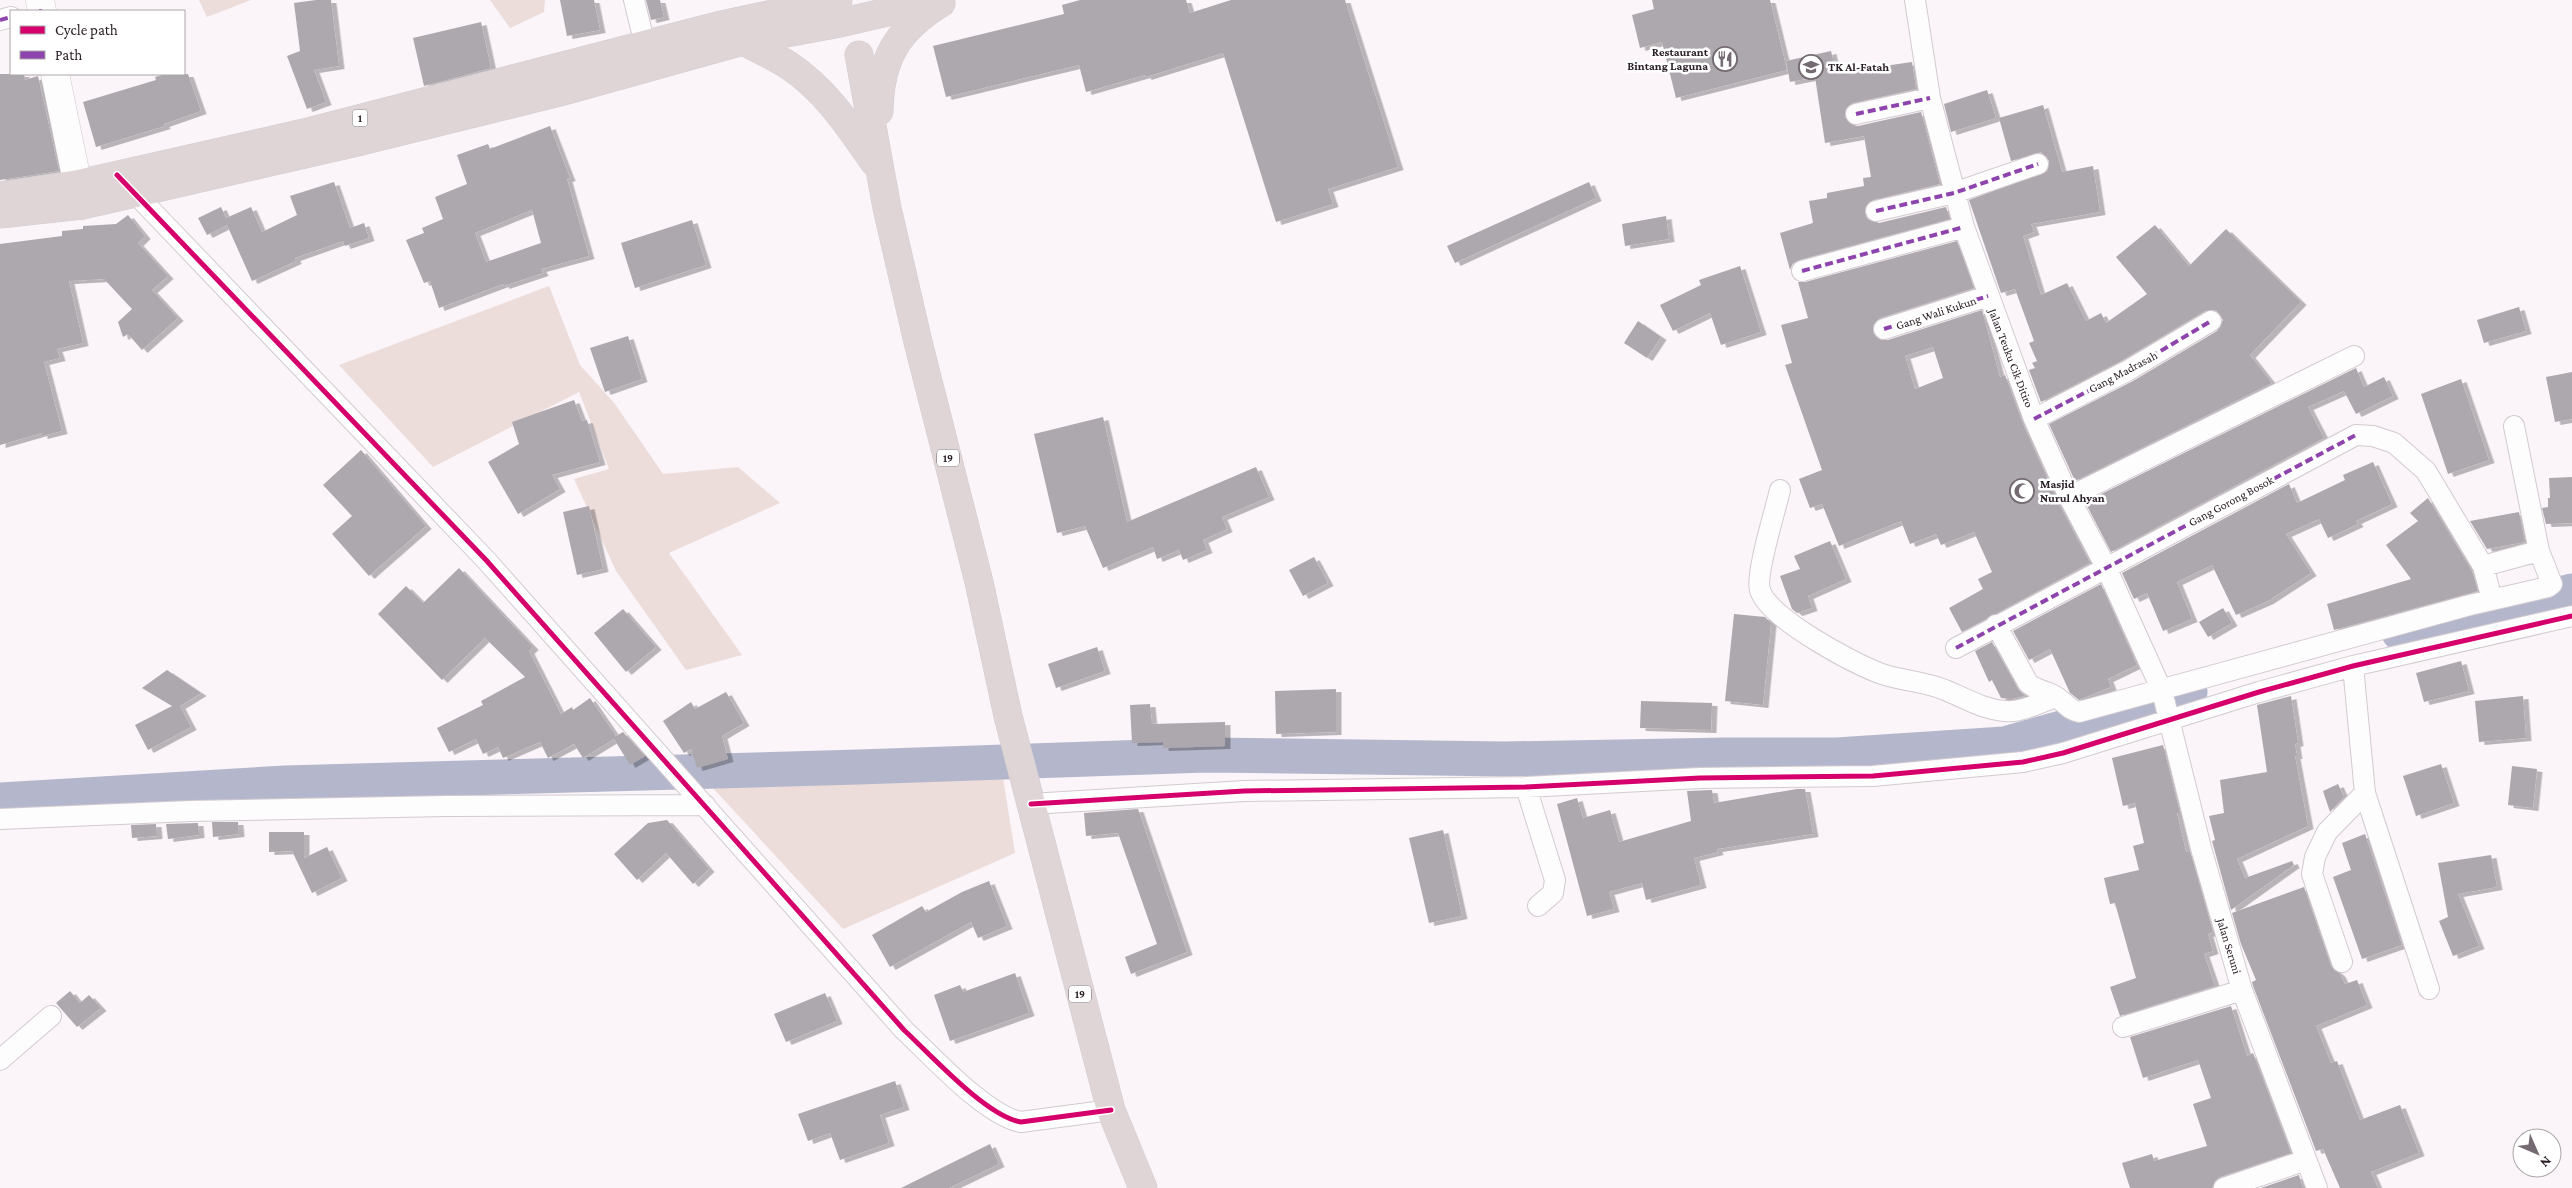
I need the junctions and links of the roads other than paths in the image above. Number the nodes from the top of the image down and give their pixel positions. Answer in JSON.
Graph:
{"nodes":[{"id":1,"x":634,"y":0,"type":"edge"},
{"id":2,"x":749,"y":0,"type":"edge"},
{"id":3,"x":939,"y":0,"type":"edge"},
{"id":4,"x":947,"y":0,"type":"edge"},
{"id":5,"x":1915,"y":0,"type":"edge"},
{"id":6,"x":828,"y":7,"type":"edge"},
{"id":7,"x":866,"y":8,"type":"edge"},
{"id":8,"x":717,"y":26,"type":"junction"},
{"id":9,"x":744,"y":41,"type":"junction"},
{"id":10,"x":645,"y":45,"type":"junction"},
{"id":11,"x":859,"y":55,"type":"junction"},
{"id":12,"x":55,"y":75,"type":"edge"},
{"id":13,"x":1930,"y":98,"type":"junction"},
{"id":14,"x":1856,"y":114,"type":"dead end"},
{"id":15,"x":2038,"y":164,"type":"dead end"},
{"id":16,"x":878,"y":165,"type":"junction"},
{"id":17,"x":126,"y":184,"type":"junction"},
{"id":18,"x":1954,"y":193,"type":"junction"},
{"id":19,"x":80,"y":195,"type":"junction"},
{"id":20,"x":0,"y":196,"type":"edge"},
{"id":21,"x":1876,"y":210,"type":"dead end"},
{"id":22,"x":0,"y":214,"type":"edge"},
{"id":23,"x":1964,"y":227,"type":"junction"},
{"id":24,"x":1802,"y":271,"type":"dead end"},
{"id":25,"x":1988,"y":296,"type":"junction"},
{"id":26,"x":2211,"y":322,"type":"dead end"},
{"id":27,"x":1884,"y":329,"type":"dead end"},
{"id":28,"x":2354,"y":356,"type":"dead end"},
{"id":29,"x":2034,"y":419,"type":"junction"},
{"id":30,"x":2514,"y":426,"type":"dead end"},
{"id":31,"x":1780,"y":490,"type":"dead end"},
{"id":32,"x":2069,"y":497,"type":"junction"},
{"id":33,"x":2539,"y":551,"type":"junction"},
{"id":34,"x":2483,"y":566,"type":"junction"},
{"id":35,"x":2106,"y":567,"type":"junction"},
{"id":36,"x":2492,"y":599,"type":"junction"},
{"id":37,"x":2572,"y":616,"type":"edge"},
{"id":38,"x":1996,"y":625,"type":"junction"},
{"id":39,"x":1956,"y":648,"type":"dead end"},
{"id":40,"x":2353,"y":666,"type":"junction"},
{"id":41,"x":2056,"y":697,"type":"junction"},
{"id":42,"x":2166,"y":705,"type":"junction"},
{"id":43,"x":1526,"y":787,"type":"junction"},
{"id":44,"x":2365,"y":793,"type":"junction"},
{"id":45,"x":1030,"y":800,"type":"junction"},
{"id":46,"x":702,"y":801,"type":"junction"},
{"id":47,"x":0,"y":819,"type":"edge"},
{"id":48,"x":1538,"y":906,"type":"dead end"},
{"id":49,"x":2342,"y":962,"type":"dead end"},
{"id":50,"x":2429,"y":989,"type":"dead end"},
{"id":51,"x":2242,"y":990,"type":"junction"},
{"id":52,"x":51,"y":1016,"type":"dead end"},
{"id":53,"x":2123,"y":1027,"type":"dead end"},
{"id":54,"x":0,"y":1060,"type":"edge"},
{"id":55,"x":1111,"y":1110,"type":"junction"},
{"id":56,"x":2306,"y":1160,"type":"junction"},
{"id":57,"x":1143,"y":1188,"type":"edge"},
{"id":58,"x":2224,"y":1188,"type":"edge"},
{"id":59,"x":2317,"y":1188,"type":"edge"}],
"edges":[{"from":1,"to":10,"type":"street"},
{"from":2,"to":8,"type":"highway","number":"1"},
{"from":3,"to":7,"type":"highway","number":"1"},
{"from":4,"to":16,"type":"highway","number":"19"},
{"from":5,"to":13,"type":"street","name":"Jalan Teuku Cik Ditiro"},
{"from":6,"to":7,"type":"highway","number":"1"},
{"from":6,"to":8,"type":"highway","number":"1"},
{"from":6,"to":9,"type":"highway","number":"1"},
{"from":6,"to":11,"type":"highway"},
{"from":7,"to":11,"type":"highway"},
{"from":8,"to":10,"type":"highway","number":"1"},
{"from":9,"to":16,"type":"highway","number":"19"},
{"from":9,"to":17,"type":"highway","number":"1"},
{"from":10,"to":17,"type":"highway","number":"1"},
{"from":11,"to":16,"type":"highway","number":"19"},
{"from":12,"to":19,"type":"street"},
{"from":13,"to":14,"type":"street"},
{"from":13,"to":18,"type":"street","name":"Jalan Teuku Cik Ditiro"},
{"from":15,"to":18,"type":"street"},
{"from":16,"to":45,"type":"highway","number":"19"},
{"from":17,"to":19,"type":"highway","number":"1"},
{"from":17,"to":46,"type":"street"},
{"from":18,"to":21,"type":"street"},
{"from":18,"to":23,"type":"street","name":"Jalan Teuku Cik Ditiro"},
{"from":19,"to":20,"type":"highway","number":"1"},
{"from":19,"to":22,"type":"highway","number":"1"},
{"from":23,"to":24,"type":"street"},
{"from":23,"to":25,"type":"street","name":"Jalan Teuku Cik Ditiro"},
{"from":25,"to":27,"type":"street","name":"Gang Wali Kukun"},
{"from":25,"to":29,"type":"street","name":"Jalan Teuku Cik Ditiro"},
{"from":26,"to":29,"type":"street","name":"Gang Madrasah"},
{"from":28,"to":32,"type":"street"},
{"from":29,"to":32,"type":"street","name":"Jalan Teuku Cik Ditiro"},
{"from":30,"to":33,"type":"street"},
{"from":31,"to":41,"type":"street"},
{"from":32,"to":35,"type":"street","name":"Jalan Teuku Cik Ditiro"},
{"from":33,"to":34,"type":"street"},
{"from":33,"to":36,"type":"street"},
{"from":34,"to":35,"type":"street","name":"Gang Gorong Bosok"},
{"from":34,"to":36,"type":"street"},
{"from":35,"to":38,"type":"street","name":"Gang Gorong Bosok"},
{"from":35,"to":42,"type":"street","name":"Jalan Teuku Cik Ditiro"},
{"from":36,"to":42,"type":"street"},
{"from":37,"to":40,"type":"street"},
{"from":38,"to":39,"type":"street","name":"Gang Gorong Bosok"},
{"from":38,"to":41,"type":"street"},
{"from":40,"to":42,"type":"street"},
{"from":40,"to":44,"type":"street"},
{"from":41,"to":42,"type":"street"},
{"from":42,"to":43,"type":"street"},
{"from":42,"to":51,"type":"street","name":"Jalan Seruni"},
{"from":43,"to":45,"type":"street"},
{"from":43,"to":48,"type":"street"},
{"from":44,"to":49,"type":"street"},
{"from":44,"to":50,"type":"street"},
{"from":45,"to":55,"type":"highway","number":"19"},
{"from":46,"to":47,"type":"street"},
{"from":46,"to":55,"type":"street"},
{"from":51,"to":53,"type":"street"},
{"from":51,"to":56,"type":"street","name":"Jalan Seruni"},
{"from":52,"to":54,"type":"street"},
{"from":55,"to":57,"type":"highway","number":"19"},
{"from":56,"to":58,"type":"street"},
{"from":56,"to":59,"type":"street","name":"Jalan Seruni"}]}
